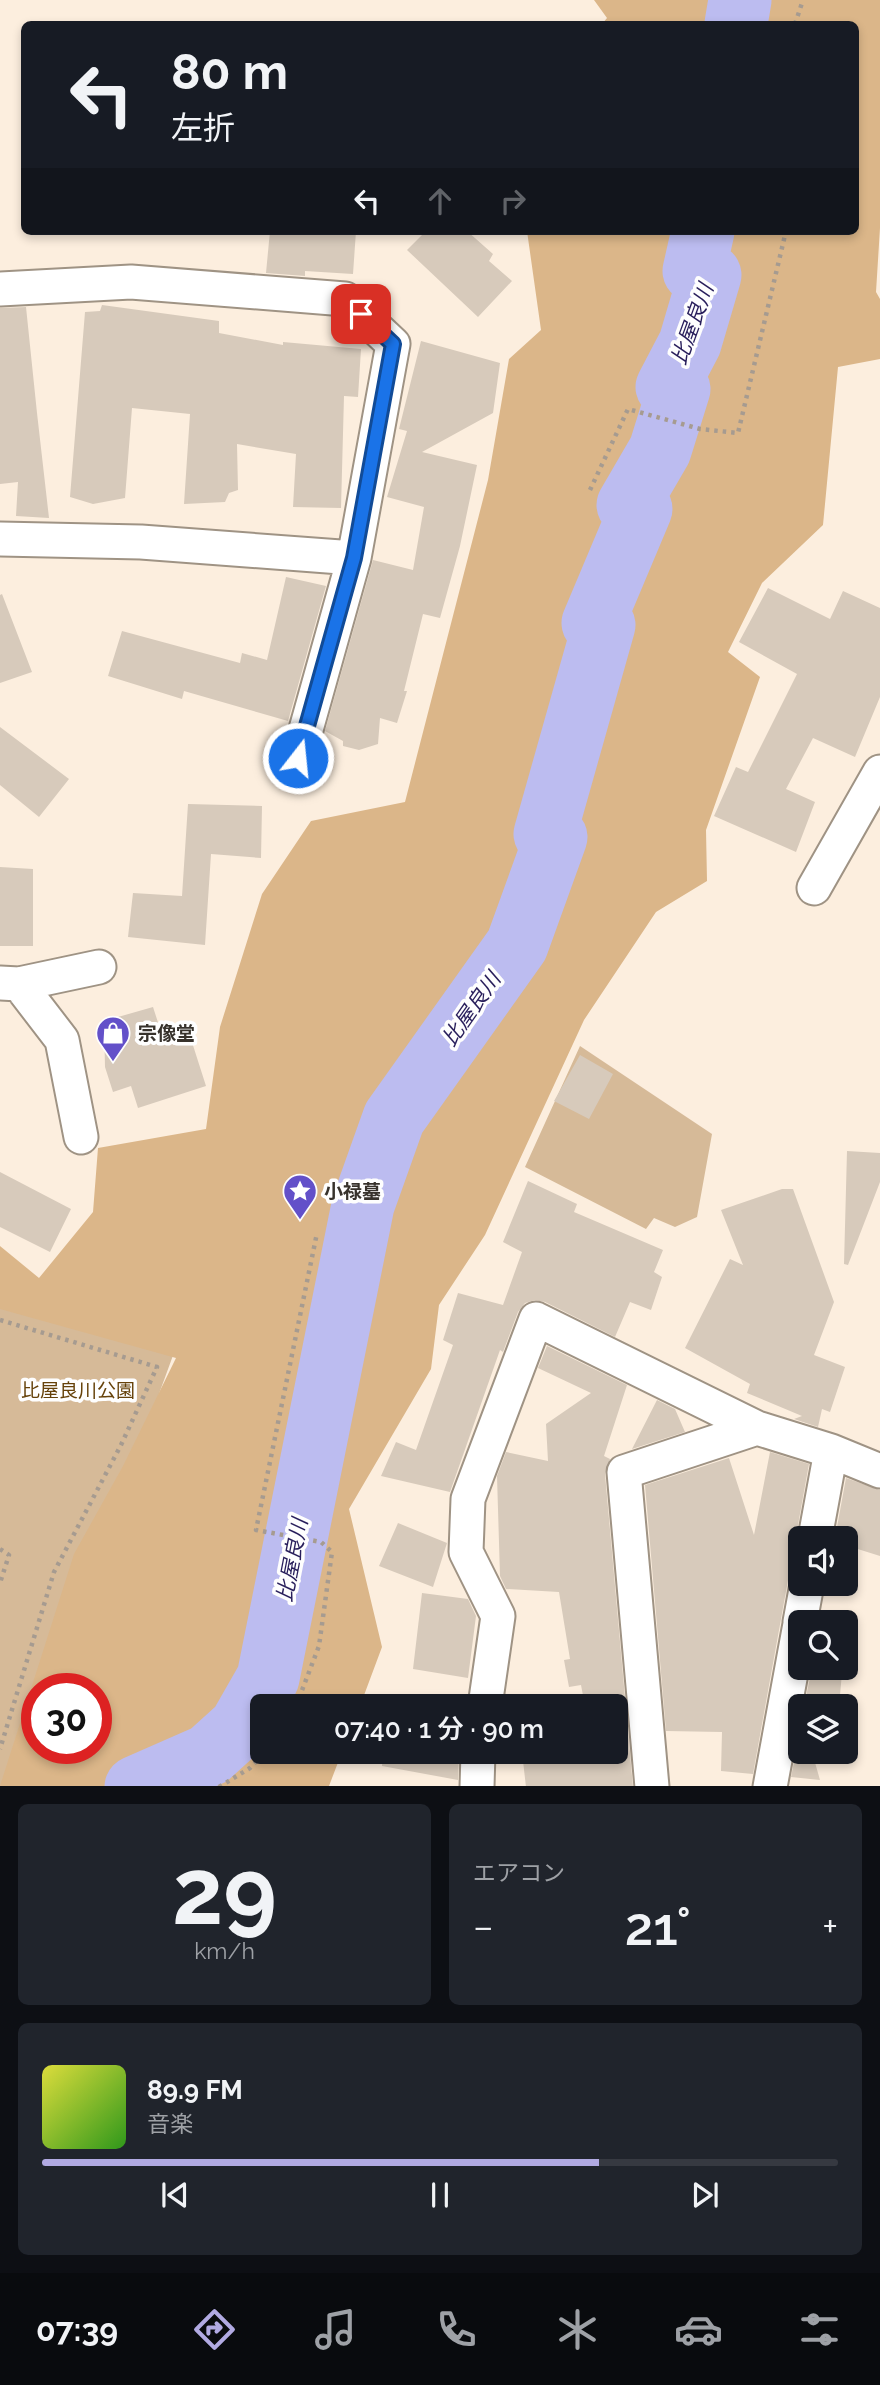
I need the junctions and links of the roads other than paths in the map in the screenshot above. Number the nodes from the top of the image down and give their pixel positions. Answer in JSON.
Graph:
{"nodes":[{"id":1,"x":0,"y":289,"type":"edge"},
{"id":2,"x":0,"y":539,"type":"edge"},
{"id":3,"x":354,"y":558,"type":"junction"},
{"id":4,"x":298,"y":758,"type":"dead end"},
{"id":5,"x":880,"y":772,"type":"edge"},
{"id":6,"x":814,"y":888,"type":"dead end"},
{"id":7,"x":99,"y":967,"type":"dead end"},
{"id":8,"x":9,"y":984,"type":"edge"},
{"id":9,"x":81,"y":1137,"type":"dead end"},
{"id":10,"x":757,"y":1428,"type":"junction"},
{"id":11,"x":831,"y":1451,"type":"junction"},
{"id":12,"x":880,"y":1471,"type":"edge"},
{"id":13,"x":817,"y":1526,"type":"edge"},
{"id":14,"x":790,"y":1680,"type":"edge"},
{"id":15,"x":487,"y":1694,"type":"edge"},
{"id":16,"x":478,"y":1764,"type":"edge"},
{"id":17,"x":477,"y":1786,"type":"edge"},
{"id":18,"x":652,"y":1786,"type":"edge"},
{"id":19,"x":770,"y":1786,"type":"edge"}],
"edges":[{"from":1,"to":3,"type":"street"},
{"from":2,"to":3,"type":"street"},
{"from":3,"to":4,"type":"street"},
{"from":5,"to":6,"type":"street"},
{"from":7,"to":8,"type":"street"},
{"from":8,"to":9,"type":"street"},
{"from":10,"to":11,"type":"street"},
{"from":10,"to":15,"type":"street"},
{"from":10,"to":18,"type":"street"},
{"from":11,"to":12,"type":"street"},
{"from":11,"to":13,"type":"street"},
{"from":14,"to":19,"type":"street"},
{"from":16,"to":17,"type":"street"}]}
